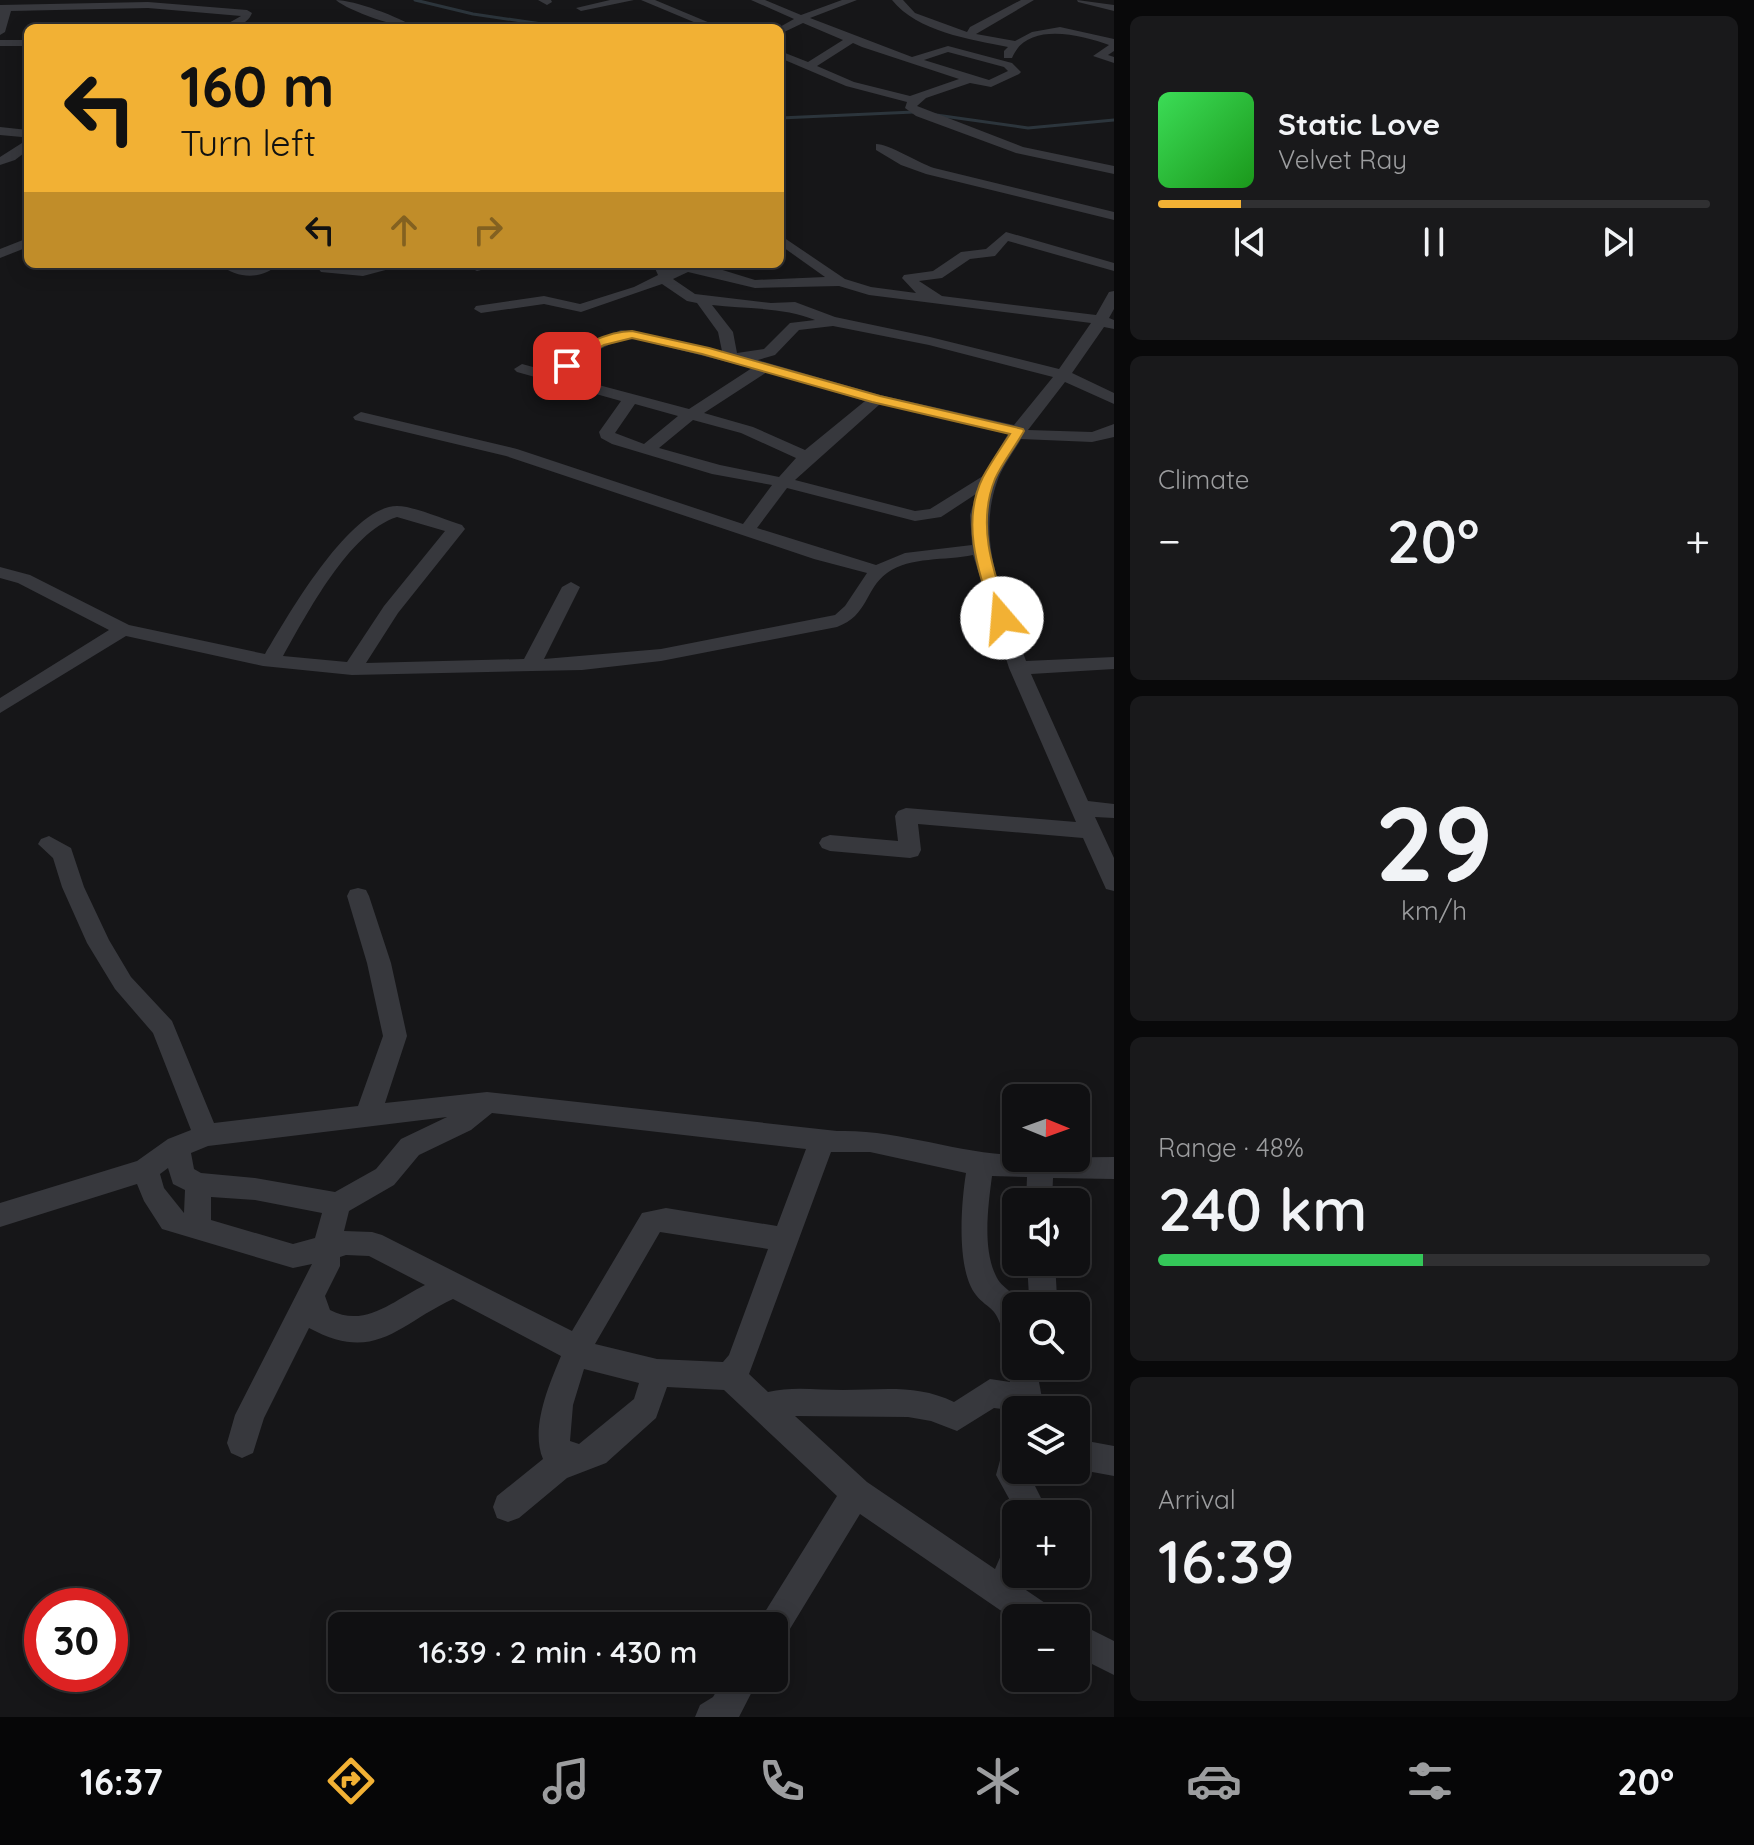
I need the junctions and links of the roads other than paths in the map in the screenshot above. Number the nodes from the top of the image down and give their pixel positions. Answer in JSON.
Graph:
{"nodes":[{"id":1,"x":198,"y":0,"type":"edge"},
{"id":2,"x":341,"y":0,"type":"edge"},
{"id":3,"x":629,"y":0,"type":"edge"},
{"id":4,"x":646,"y":0,"type":"edge"},
{"id":5,"x":756,"y":0,"type":"edge"},
{"id":6,"x":852,"y":0,"type":"edge"},
{"id":7,"x":897,"y":0,"type":"edge"},
{"id":8,"x":1082,"y":0,"type":"edge"},
{"id":9,"x":1023,"y":1,"type":"edge"},
{"id":10,"x":124,"y":2,"type":"edge"},
{"id":11,"x":43,"y":3,"type":"edge"},
{"id":12,"x":182,"y":7,"type":"junction"},
{"id":13,"x":4,"y":8,"type":"edge"},
{"id":14,"x":581,"y":8,"type":"dead end"},
{"id":15,"x":1114,"y":8,"type":"edge"},
{"id":16,"x":804,"y":19,"type":"junction"},
{"id":17,"x":699,"y":20,"type":"junction"},
{"id":18,"x":234,"y":24,"type":"edge"},
{"id":19,"x":401,"y":24,"type":"edge"},
{"id":20,"x":685,"y":24,"type":"edge"},
{"id":21,"x":708,"y":24,"type":"edge"},
{"id":22,"x":784,"y":29,"type":"edge"},
{"id":23,"x":0,"y":32,"type":"edge"},
{"id":24,"x":969,"y":36,"type":"junction"},
{"id":25,"x":852,"y":39,"type":"junction"},
{"id":26,"x":0,"y":43,"type":"edge"},
{"id":27,"x":24,"y":43,"type":"edge"},
{"id":28,"x":1017,"y":45,"type":"junction"},
{"id":29,"x":1114,"y":45,"type":"edge"},
{"id":30,"x":960,"y":51,"type":"junction"},
{"id":31,"x":784,"y":56,"type":"edge"},
{"id":32,"x":913,"y":60,"type":"junction"},
{"id":33,"x":1114,"y":60,"type":"edge"},
{"id":34,"x":1008,"y":65,"type":"junction"},
{"id":35,"x":809,"y":66,"type":"junction"},
{"id":36,"x":970,"y":79,"type":"junction"},
{"id":37,"x":921,"y":99,"type":"junction"},
{"id":38,"x":24,"y":122,"type":"edge"},
{"id":39,"x":2,"y":131,"type":"edge"},
{"id":40,"x":24,"y":134,"type":"edge"},
{"id":41,"x":24,"y":147,"type":"edge"},
{"id":42,"x":880,"y":147,"type":"dead end"},
{"id":43,"x":0,"y":161,"type":"edge"},
{"id":44,"x":1114,"y":170,"type":"edge"},
{"id":45,"x":1114,"y":216,"type":"edge"},
{"id":46,"x":784,"y":242,"type":"edge"},
{"id":47,"x":24,"y":244,"type":"edge"},
{"id":48,"x":0,"y":254,"type":"edge"},
{"id":49,"x":1114,"y":267,"type":"edge"},
{"id":50,"x":235,"y":268,"type":"edge"},
{"id":51,"x":266,"y":268,"type":"edge"},
{"id":52,"x":325,"y":268,"type":"edge"},
{"id":53,"x":382,"y":268,"type":"edge"},
{"id":54,"x":702,"y":268,"type":"edge"},
{"id":55,"x":660,"y":269,"type":"edge"},
{"id":56,"x":843,"y":283,"type":"junction"},
{"id":57,"x":761,"y":284,"type":"junction"},
{"id":58,"x":784,"y":293,"type":"junction"},
{"id":59,"x":1114,"y":295,"type":"edge"},
{"id":60,"x":706,"y":301,"type":"junction"},
{"id":61,"x":942,"y":302,"type":"junction"},
{"id":62,"x":800,"y":307,"type":"junction"},
{"id":63,"x":481,"y":309,"type":"dead end"},
{"id":64,"x":836,"y":310,"type":"junction"},
{"id":65,"x":1108,"y":323,"type":"edge"},
{"id":66,"x":733,"y":358,"type":"junction"},
{"id":67,"x":765,"y":368,"type":"junction"},
{"id":68,"x":522,"y":369,"type":"dead end"},
{"id":69,"x":545,"y":375,"type":"junction"},
{"id":70,"x":1063,"y":375,"type":"junction"},
{"id":71,"x":877,"y":399,"type":"junction"},
{"id":72,"x":1114,"y":399,"type":"edge"},
{"id":73,"x":630,"y":400,"type":"junction"},
{"id":74,"x":689,"y":415,"type":"junction"},
{"id":75,"x":361,"y":417,"type":"dead end"},
{"id":76,"x":1114,"y":429,"type":"edge"},
{"id":77,"x":1017,"y":433,"type":"junction"},
{"id":78,"x":648,"y":449,"type":"junction"},
{"id":79,"x":807,"y":457,"type":"junction"},
{"id":80,"x":989,"y":479,"type":"junction"},
{"id":81,"x":782,"y":483,"type":"junction"},
{"id":82,"x":747,"y":530,"type":"junction"},
{"id":83,"x":980,"y":548,"type":"junction"},
{"id":84,"x":879,"y":571,"type":"junction"},
{"id":85,"x":0,"y":572,"type":"edge"},
{"id":86,"x":571,"y":587,"type":"dead end"},
{"id":87,"x":123,"y":630,"type":"junction"},
{"id":88,"x":271,"y":661,"type":"junction"},
{"id":89,"x":1114,"y":663,"type":"edge"},
{"id":90,"x":531,"y":665,"type":"junction"},
{"id":91,"x":1019,"y":668,"type":"junction"},
{"id":92,"x":352,"y":669,"type":"junction"},
{"id":93,"x":0,"y":707,"type":"edge"},
{"id":94,"x":1082,"y":808,"type":"junction"},
{"id":95,"x":1114,"y":811,"type":"edge"},
{"id":96,"x":1091,"y":831,"type":"junction"},
{"id":97,"x":830,"y":843,"type":"dead end"},
{"id":98,"x":49,"y":844,"type":"dead end"},
{"id":99,"x":1114,"y":883,"type":"edge"},
{"id":100,"x":358,"y":896,"type":"dead end"},
{"id":101,"x":487,"y":1102,"type":"junction"},
{"id":102,"x":368,"y":1115,"type":"junction"},
{"id":103,"x":206,"y":1135,"type":"junction"},
{"id":104,"x":822,"y":1141,"type":"junction"},
{"id":105,"x":177,"y":1147,"type":"junction"},
{"id":106,"x":980,"y":1165,"type":"junction"},
{"id":107,"x":1002,"y":1166,"type":"edge"},
{"id":108,"x":1090,"y":1168,"type":"edge"},
{"id":109,"x":1114,"y":1168,"type":"edge"},
{"id":110,"x":145,"y":1170,"type":"junction"},
{"id":111,"x":198,"y":1184,"type":"junction"},
{"id":112,"x":338,"y":1204,"type":"junction"},
{"id":113,"x":0,"y":1215,"type":"edge"},
{"id":114,"x":197,"y":1227,"type":"junction"},
{"id":115,"x":786,"y":1240,"type":"junction"},
{"id":116,"x":326,"y":1257,"type":"junction"},
{"id":117,"x":452,"y":1286,"type":"junction"},
{"id":118,"x":311,"y":1295,"type":"junction"},
{"id":119,"x":1002,"y":1301,"type":"edge"},
{"id":120,"x":576,"y":1351,"type":"junction"},
{"id":121,"x":657,"y":1373,"type":"junction"},
{"id":122,"x":730,"y":1376,"type":"junction"},
{"id":123,"x":1002,"y":1397,"type":"edge"},
{"id":124,"x":762,"y":1407,"type":"junction"},
{"id":125,"x":242,"y":1443,"type":"dead end"},
{"id":126,"x":1090,"y":1457,"type":"edge"},
{"id":127,"x":578,"y":1458,"type":"junction"},
{"id":128,"x":1114,"y":1461,"type":"edge"},
{"id":129,"x":856,"y":1493,"type":"junction"},
{"id":130,"x":508,"y":1507,"type":"dead end"},
{"id":131,"x":1004,"y":1588,"type":"edge"},
{"id":132,"x":1002,"y":1592,"type":"junction"},
{"id":133,"x":1020,"y":1604,"type":"edge"},
{"id":134,"x":783,"y":1612,"type":"edge"},
{"id":135,"x":1090,"y":1646,"type":"edge"},
{"id":136,"x":1114,"y":1659,"type":"edge"},
{"id":137,"x":735,"y":1692,"type":"edge"},
{"id":138,"x":723,"y":1714,"type":"edge"}],
"edges":[{"from":1,"to":12,"type":"street"},
{"from":2,"to":19,"type":"street"},
{"from":3,"to":14,"type":"street"},
{"from":4,"to":17,"type":"street"},
{"from":5,"to":16,"type":"street"},
{"from":6,"to":16,"type":"street"},
{"from":7,"to":24,"type":"street"},
{"from":8,"to":15,"type":"street"},
{"from":9,"to":24,"type":"street"},
{"from":10,"to":11,"type":"street"},
{"from":10,"to":12,"type":"street"},
{"from":11,"to":13,"type":"street"},
{"from":12,"to":18,"type":"street"},
{"from":13,"to":23,"type":"street"},
{"from":16,"to":22,"type":"street"},
{"from":16,"to":25,"type":"street"},
{"from":17,"to":20,"type":"street"},
{"from":17,"to":21,"type":"street"},
{"from":24,"to":28,"type":"street"},
{"from":24,"to":30,"type":"street"},
{"from":25,"to":32,"type":"street"},
{"from":25,"to":35,"type":"street"},
{"from":26,"to":27,"type":"street"},
{"from":28,"to":29,"type":"street"},
{"from":28,"to":34,"type":"street"},
{"from":29,"to":33,"type":"street"},
{"from":30,"to":32,"type":"street"},
{"from":30,"to":34,"type":"street"},
{"from":31,"to":35,"type":"street"},
{"from":32,"to":36,"type":"street"},
{"from":34,"to":36,"type":"street"},
{"from":35,"to":37,"type":"street"},
{"from":36,"to":37,"type":"street"},
{"from":37,"to":44,"type":"street"},
{"from":38,"to":39,"type":"street"},
{"from":39,"to":40,"type":"street"},
{"from":41,"to":43,"type":"street"},
{"from":42,"to":45,"type":"street"},
{"from":46,"to":56,"type":"street"},
{"from":47,"to":48,"type":"street"},
{"from":49,"to":61,"type":"street"},
{"from":50,"to":51,"type":"street"},
{"from":52,"to":53,"type":"street"},
{"from":54,"to":57,"type":"street"},
{"from":55,"to":60,"type":"street"},
{"from":55,"to":63,"type":"street"},
{"from":56,"to":57,"type":"street"},
{"from":56,"to":61,"type":"street"},
{"from":56,"to":64,"type":"street"},
{"from":57,"to":58,"type":"street"},
{"from":58,"to":62,"type":"street"},
{"from":58,"to":64,"type":"street"},
{"from":59,"to":65,"type":"street"},
{"from":60,"to":62,"type":"street"},
{"from":60,"to":66,"type":"street"},
{"from":61,"to":65,"type":"street"},
{"from":62,"to":64,"type":"street"},
{"from":64,"to":66,"type":"street"},
{"from":64,"to":70,"type":"street"},
{"from":65,"to":70,"type":"street"},
{"from":66,"to":67,"type":"street"},
{"from":66,"to":69,"type":"street"},
{"from":67,"to":71,"type":"street"},
{"from":67,"to":74,"type":"street"},
{"from":68,"to":69,"type":"street"},
{"from":69,"to":73,"type":"street"},
{"from":70,"to":72,"type":"street"},
{"from":70,"to":77,"type":"street"},
{"from":71,"to":77,"type":"street"},
{"from":71,"to":79,"type":"street"},
{"from":73,"to":74,"type":"street"},
{"from":73,"to":78,"type":"street"},
{"from":74,"to":78,"type":"street"},
{"from":74,"to":79,"type":"street"},
{"from":75,"to":82,"type":"street"},
{"from":76,"to":77,"type":"street"},
{"from":77,"to":80,"type":"street"},
{"from":78,"to":81,"type":"street"},
{"from":79,"to":81,"type":"street"},
{"from":80,"to":81,"type":"street"},
{"from":80,"to":83,"type":"street"},
{"from":81,"to":82,"type":"street"},
{"from":82,"to":84,"type":"street"},
{"from":83,"to":84,"type":"street"},
{"from":83,"to":91,"type":"street"},
{"from":84,"to":90,"type":"street"},
{"from":85,"to":87,"type":"street"},
{"from":86,"to":90,"type":"street"},
{"from":87,"to":88,"type":"street"},
{"from":87,"to":93,"type":"street"},
{"from":88,"to":92,"type":"street"},
{"from":88,"to":92,"type":"street"},
{"from":89,"to":91,"type":"street"},
{"from":90,"to":92,"type":"street"},
{"from":91,"to":94,"type":"street"},
{"from":94,"to":95,"type":"street"},
{"from":94,"to":96,"type":"street"},
{"from":96,"to":97,"type":"street"},
{"from":96,"to":99,"type":"street"},
{"from":98,"to":103,"type":"street"},
{"from":100,"to":102,"type":"street"},
{"from":101,"to":102,"type":"street"},
{"from":101,"to":104,"type":"street"},
{"from":101,"to":112,"type":"street"},
{"from":102,"to":103,"type":"street"},
{"from":103,"to":105,"type":"street"},
{"from":104,"to":106,"type":"street"},
{"from":104,"to":115,"type":"street"},
{"from":105,"to":110,"type":"street"},
{"from":105,"to":111,"type":"street"},
{"from":106,"to":107,"type":"street"},
{"from":106,"to":119,"type":"street"},
{"from":108,"to":109,"type":"street"},
{"from":110,"to":113,"type":"street"},
{"from":110,"to":114,"type":"street"},
{"from":111,"to":112,"type":"street"},
{"from":111,"to":114,"type":"street"},
{"from":112,"to":116,"type":"street"},
{"from":114,"to":116,"type":"street"},
{"from":115,"to":120,"type":"street"},
{"from":115,"to":122,"type":"street"},
{"from":116,"to":117,"type":"street"},
{"from":116,"to":118,"type":"street"},
{"from":117,"to":118,"type":"street"},
{"from":117,"to":120,"type":"street"},
{"from":118,"to":125,"type":"street"},
{"from":120,"to":121,"type":"street"},
{"from":120,"to":127,"type":"street"},
{"from":121,"to":122,"type":"street"},
{"from":121,"to":127,"type":"street"},
{"from":122,"to":124,"type":"street"},
{"from":123,"to":124,"type":"street"},
{"from":124,"to":129,"type":"street"},
{"from":126,"to":128,"type":"street"},
{"from":127,"to":130,"type":"street"},
{"from":129,"to":132,"type":"street"},
{"from":129,"to":134,"type":"street"},
{"from":131,"to":132,"type":"street"},
{"from":132,"to":133,"type":"street"},
{"from":135,"to":136,"type":"street"},
{"from":137,"to":138,"type":"street"}]}
